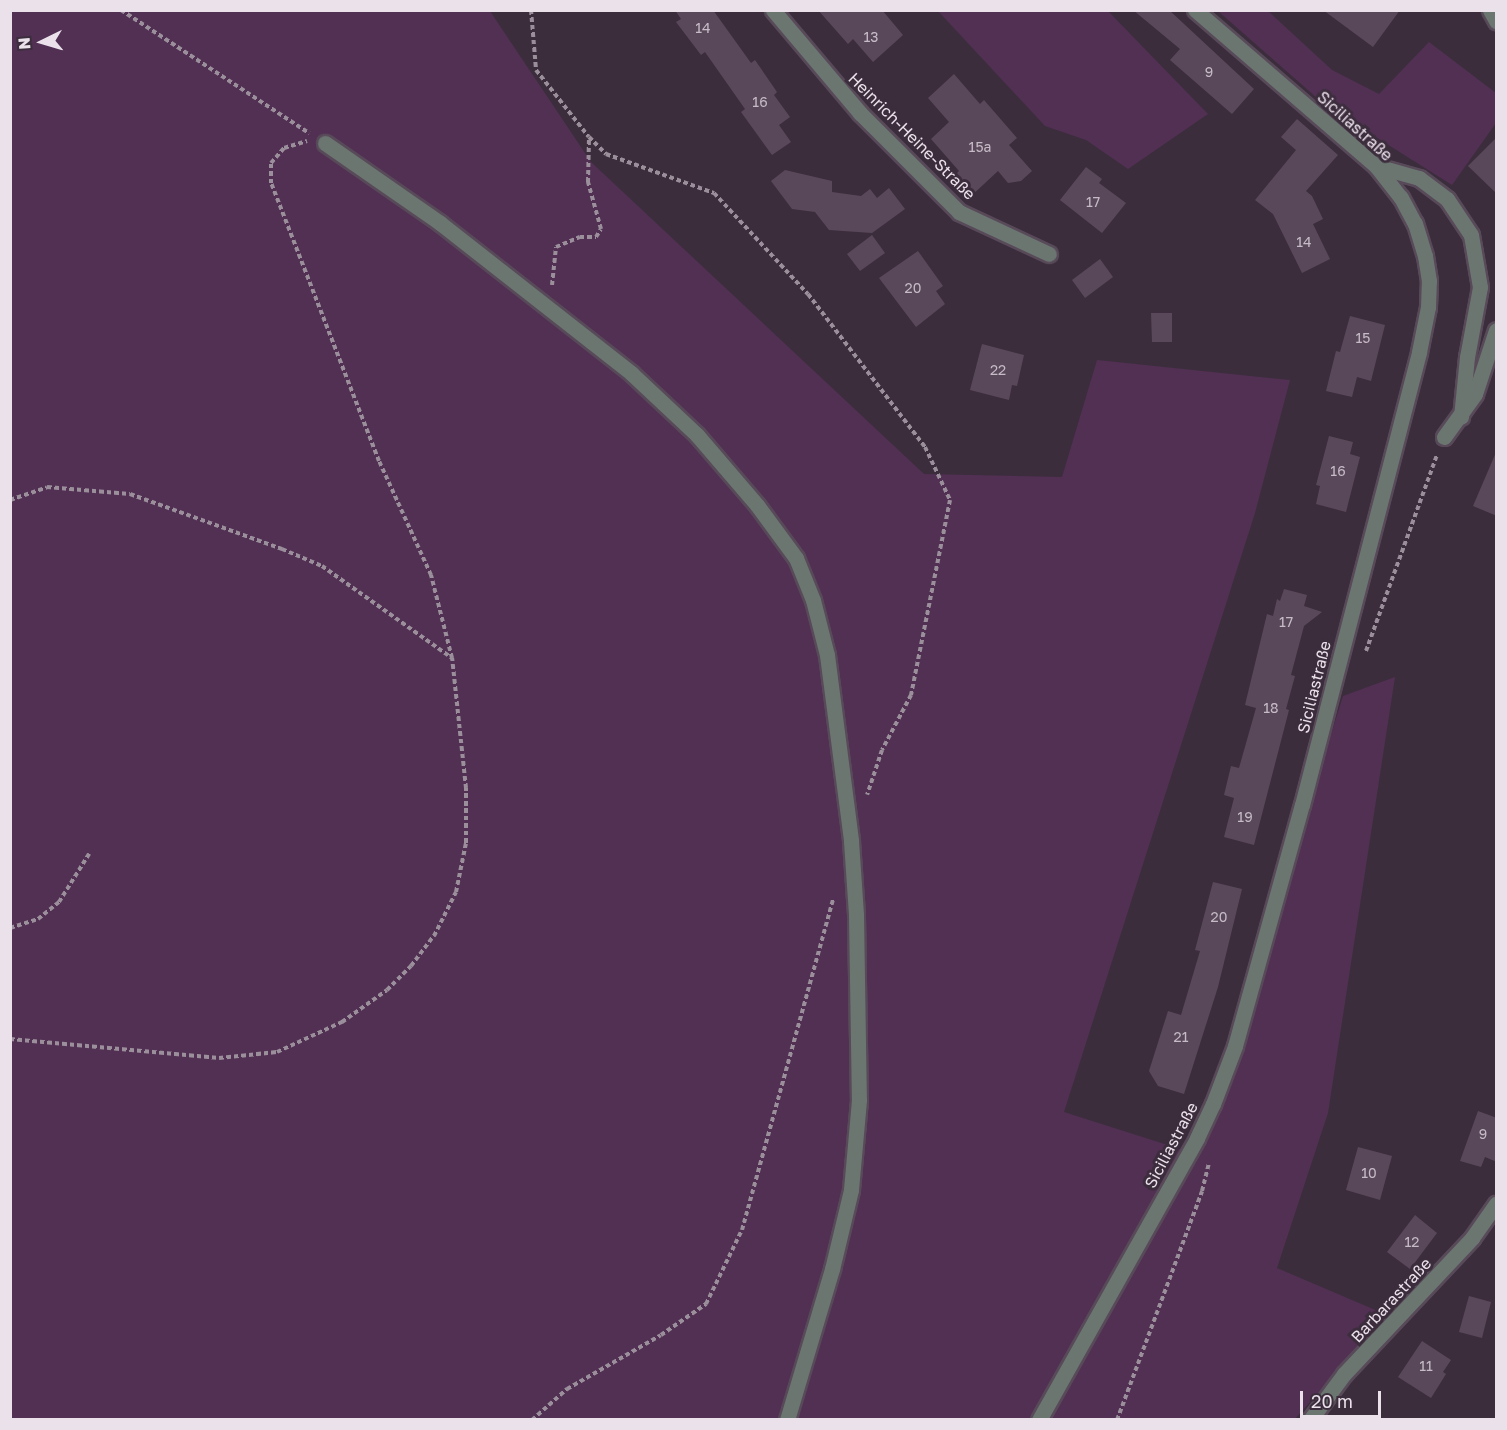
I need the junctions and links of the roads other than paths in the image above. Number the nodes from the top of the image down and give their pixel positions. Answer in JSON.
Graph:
{"nodes":[{"id":1,"x":773,"y":10,"type":"edge"},
{"id":2,"x":1195,"y":10,"type":"edge"},
{"id":3,"x":1490,"y":10,"type":"edge"},
{"id":4,"x":1497,"y":21,"type":"edge"},
{"id":5,"x":325,"y":143,"type":"road end"},
{"id":6,"x":1376,"y":166,"type":"junction"},
{"id":7,"x":1049,"y":254,"type":"dead end"},
{"id":8,"x":1497,"y":330,"type":"edge"},
{"id":9,"x":1461,"y":417,"type":"junction"},
{"id":10,"x":1444,"y":437,"type":"road end"},
{"id":11,"x":1497,"y":1204,"type":"edge"},
{"id":12,"x":787,"y":1419,"type":"edge"},
{"id":13,"x":1039,"y":1419,"type":"edge"},
{"id":14,"x":1310,"y":1419,"type":"edge"}],
"edges":[{"from":1,"to":7,"type":"street","name":"Heinrich-Heine-Straße"},
{"from":2,"to":6,"type":"street","name":"Siciliastraße"},
{"from":3,"to":4,"type":"street"},
{"from":5,"to":12,"type":"street"},
{"from":6,"to":9,"type":"street"},
{"from":6,"to":13,"type":"street","name":"Siciliastraße"},
{"from":8,"to":9,"type":"street"},
{"from":9,"to":10,"type":"street"},
{"from":11,"to":14,"type":"street","name":"Barbarastraße"}]}
